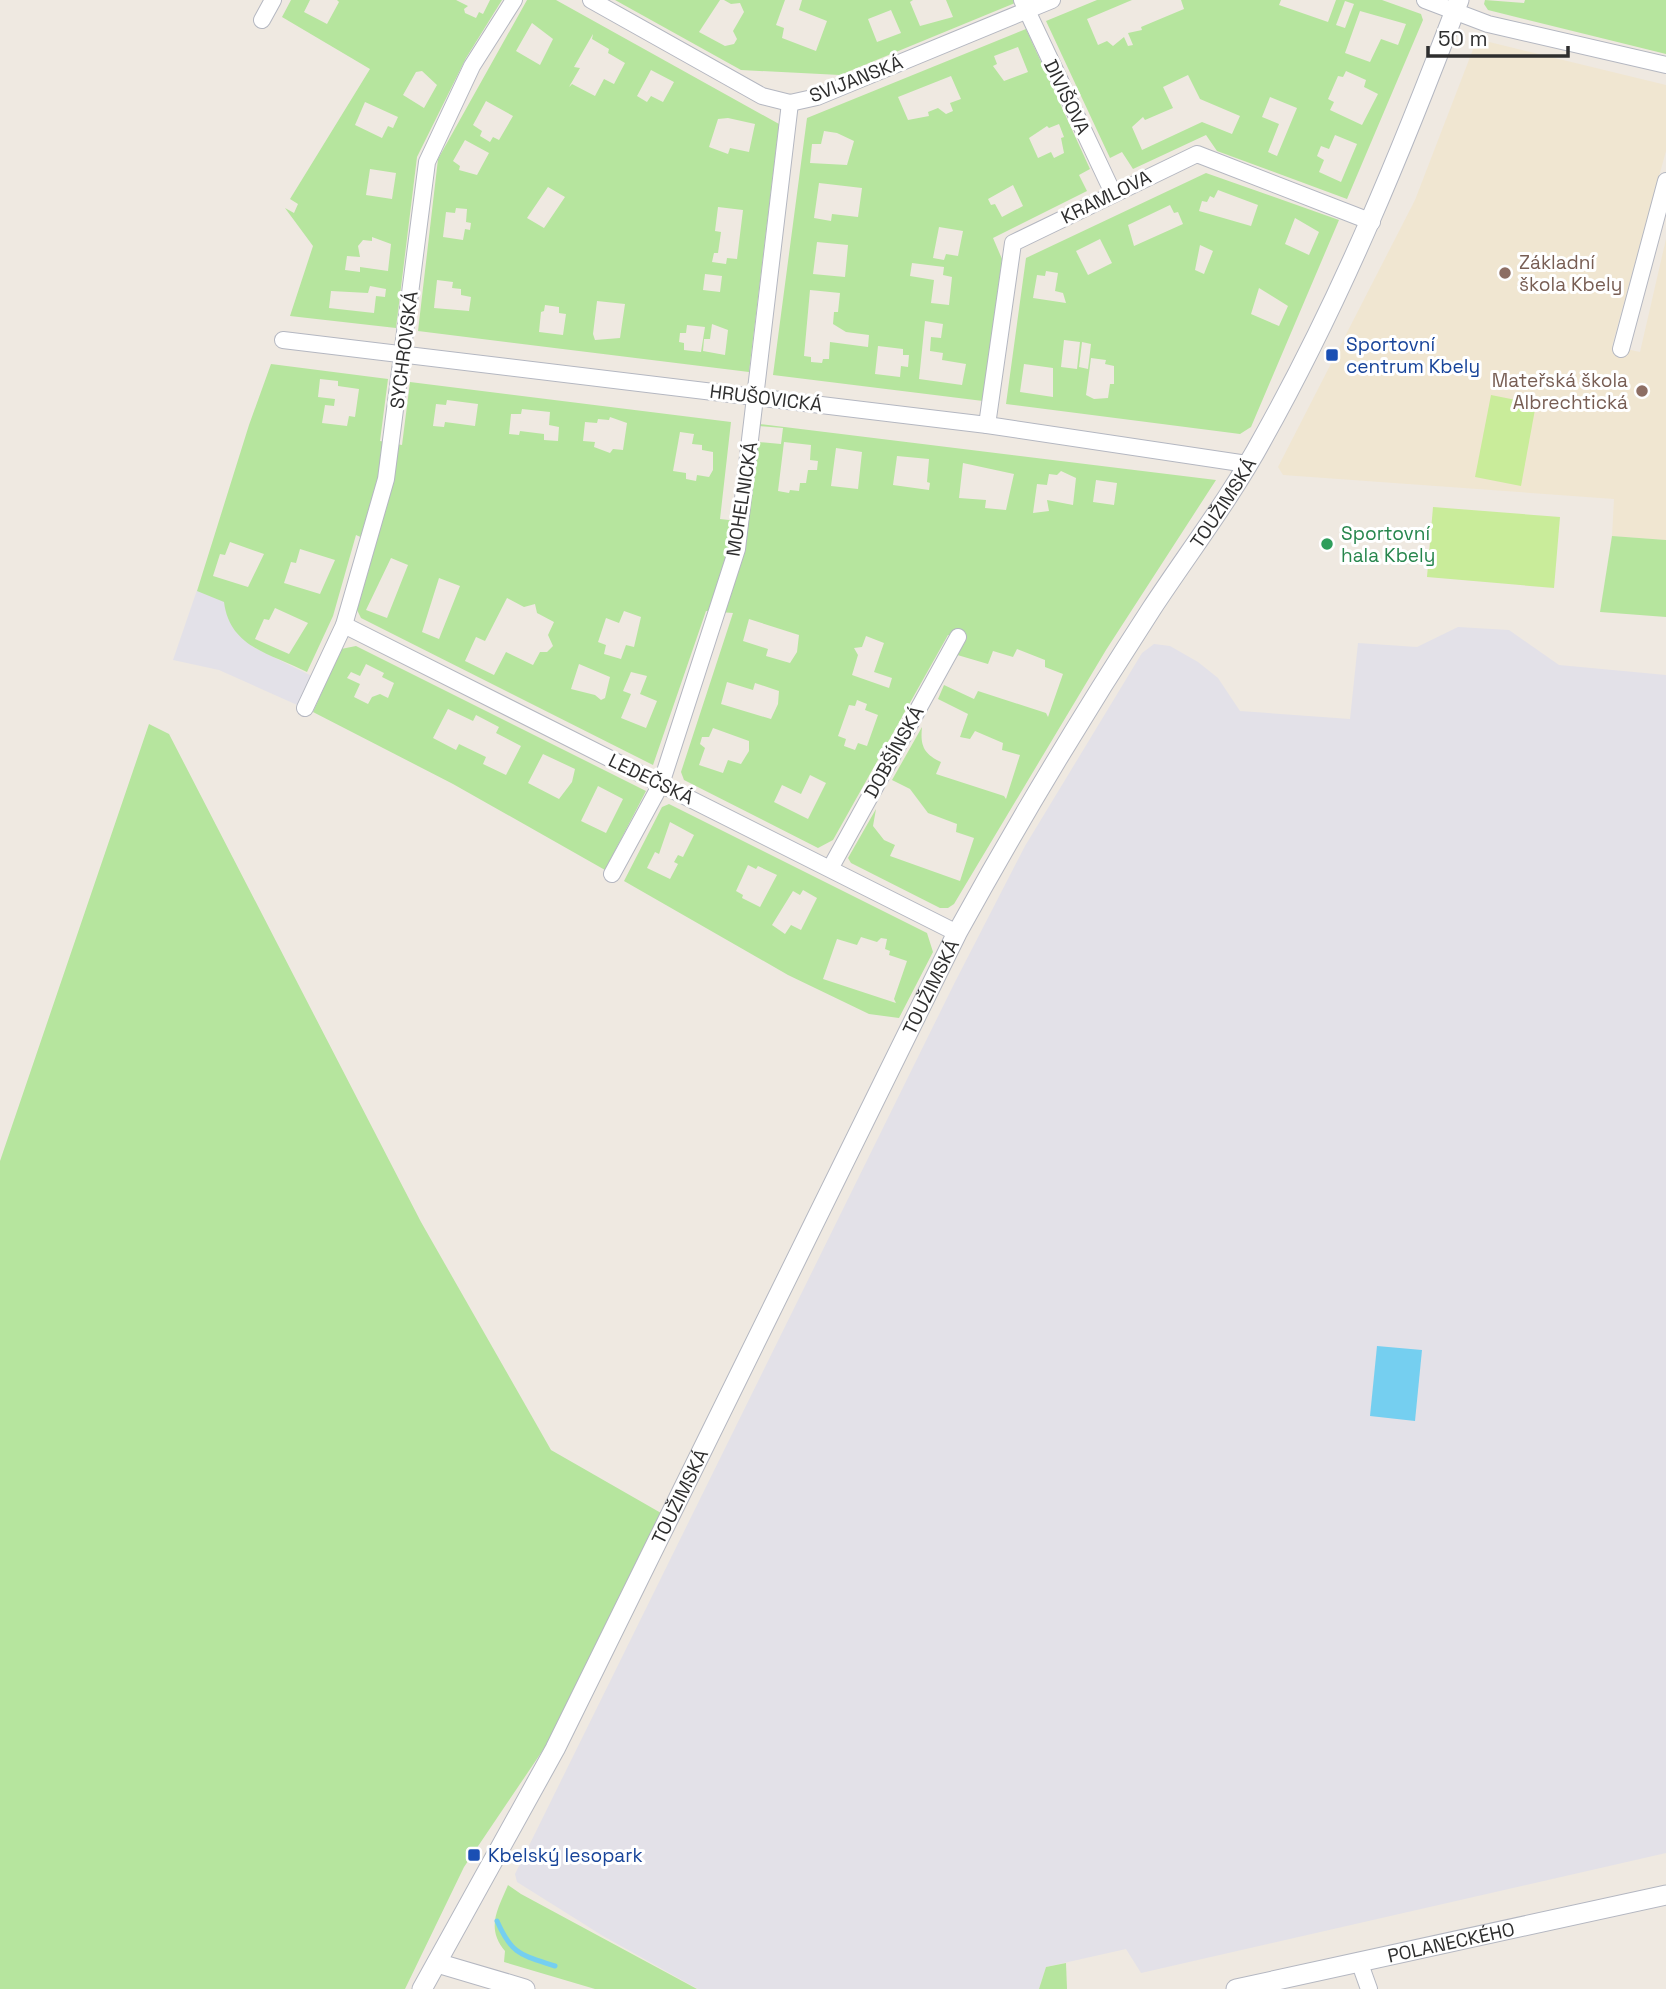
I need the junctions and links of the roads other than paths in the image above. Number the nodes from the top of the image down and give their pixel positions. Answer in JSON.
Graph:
{"nodes":[{"id":1,"x":273,"y":0,"type":"edge"},
{"id":2,"x":514,"y":0,"type":"edge"},
{"id":3,"x":591,"y":0,"type":"edge"},
{"id":4,"x":1052,"y":0,"type":"edge"},
{"id":5,"x":1425,"y":0,"type":"edge"},
{"id":6,"x":1457,"y":5,"type":"edge"},
{"id":7,"x":1023,"y":6,"type":"edge"},
{"id":8,"x":262,"y":20,"type":"dead end"},
{"id":9,"x":1666,"y":65,"type":"edge"},
{"id":10,"x":790,"y":103,"type":"junction"},
{"id":11,"x":1666,"y":181,"type":"edge"},
{"id":12,"x":1113,"y":193,"type":"junction"},
{"id":13,"x":1372,"y":222,"type":"junction"},
{"id":14,"x":283,"y":341,"type":"dead end"},
{"id":15,"x":1621,"y":349,"type":"dead end"},
{"id":16,"x":404,"y":353,"type":"junction"},
{"id":17,"x":756,"y":396,"type":"junction"},
{"id":18,"x":987,"y":425,"type":"junction"},
{"id":19,"x":1247,"y":464,"type":"junction"},
{"id":20,"x":344,"y":625,"type":"junction"},
{"id":21,"x":958,"y":637,"type":"dead end"},
{"id":22,"x":305,"y":708,"type":"dead end"},
{"id":23,"x":662,"y":784,"type":"junction"},
{"id":24,"x":831,"y":867,"type":"junction"},
{"id":25,"x":612,"y":874,"type":"dead end"},
{"id":26,"x":957,"y":933,"type":"junction"},
{"id":27,"x":1666,"y":1895,"type":"edge"},
{"id":28,"x":1359,"y":1961,"type":"junction"},
{"id":29,"x":437,"y":1962,"type":"junction"},
{"id":30,"x":422,"y":1989,"type":"edge"},
{"id":31,"x":525,"y":1989,"type":"edge"},
{"id":32,"x":1236,"y":1989,"type":"edge"},
{"id":33,"x":1369,"y":1989,"type":"edge"}],
"edges":[{"from":1,"to":8,"type":"street"},
{"from":2,"to":16,"type":"street","name":"SYCHROVSKÁ"},
{"from":3,"to":10,"type":"street","name":"SVIJANSKÁ"},
{"from":4,"to":7,"type":"street","name":"SVIJANSKÁ"},
{"from":5,"to":6,"type":"street"},
{"from":6,"to":9,"type":"street"},
{"from":6,"to":13,"type":"street","name":"TOUŽIMSKÁ"},
{"from":7,"to":10,"type":"street","name":"SVIJANSKÁ"},
{"from":7,"to":12,"type":"street","name":"DIVIŠOVA"},
{"from":10,"to":17,"type":"street","name":"MOHELNICKÁ"},
{"from":11,"to":15,"type":"street"},
{"from":12,"to":13,"type":"street","name":"KRAMLOVA"},
{"from":12,"to":18,"type":"street","name":"KRAMLOVA"},
{"from":13,"to":19,"type":"street","name":"TOUŽIMSKÁ"},
{"from":14,"to":16,"type":"street","name":"HRUŠOVICKÁ"},
{"from":16,"to":17,"type":"street","name":"HRUŠOVICKÁ"},
{"from":16,"to":20,"type":"street","name":"SYCHROVSKÁ"},
{"from":17,"to":18,"type":"street","name":"HRUŠOVICKÁ"},
{"from":17,"to":23,"type":"street","name":"MOHELNICKÁ"},
{"from":18,"to":19,"type":"street","name":"HRUŠOVICKÁ"},
{"from":19,"to":26,"type":"street","name":"TOUŽIMSKÁ"},
{"from":20,"to":22,"type":"street","name":"SYCHROVSKÁ"},
{"from":20,"to":23,"type":"street","name":"LEDEČSKÁ"},
{"from":21,"to":24,"type":"street","name":"DOBŠÍNSKÁ"},
{"from":23,"to":24,"type":"street","name":"LEDEČSKÁ"},
{"from":23,"to":25,"type":"street","name":"MOHELNICKÁ"},
{"from":24,"to":26,"type":"street","name":"LEDEČSKÁ"},
{"from":26,"to":29,"type":"street","name":"TOUŽIMSKÁ"},
{"from":27,"to":28,"type":"street","name":"POLANECKÉHO"},
{"from":28,"to":32,"type":"street","name":"POLANECKÉHO"},
{"from":28,"to":33,"type":"street"},
{"from":29,"to":30,"type":"street","name":"TOUŽIMSKÁ"},
{"from":29,"to":31,"type":"street"}]}
